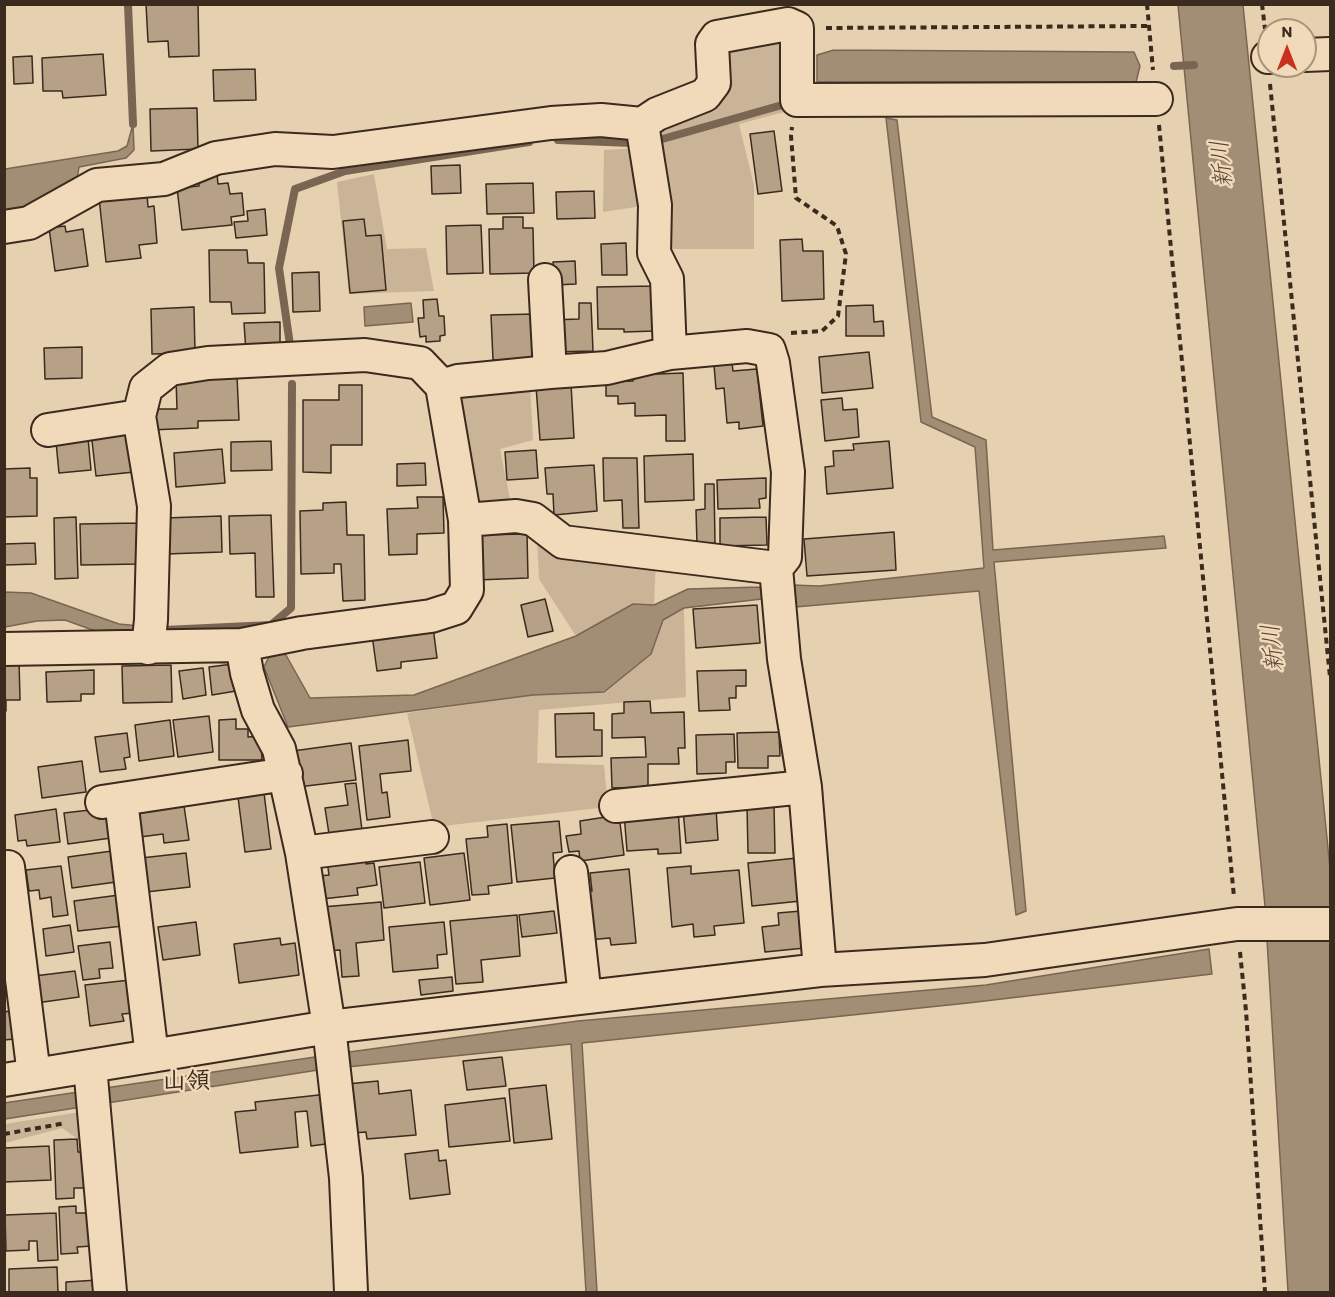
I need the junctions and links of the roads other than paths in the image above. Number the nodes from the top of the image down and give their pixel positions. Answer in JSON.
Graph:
{"nodes":[{"id":1,"x":1156,"y":99,"type":"road end"},
{"id":2,"x":642,"y":124,"type":"junction"},
{"id":3,"x":4,"y":227,"type":"edge"},
{"id":4,"x":545,"y":280,"type":"dead end"},
{"id":5,"x":670,"y":353,"type":"junction"},
{"id":6,"x":550,"y":372,"type":"junction"},
{"id":7,"x":442,"y":386,"type":"junction"},
{"id":8,"x":139,"y":416,"type":"junction"},
{"id":9,"x":48,"y":429,"type":"dead end"},
{"id":10,"x":465,"y":520,"type":"junction"},
{"id":11,"x":776,"y":568,"type":"junction"},
{"id":12,"x":242,"y":645,"type":"junction"},
{"id":13,"x":148,"y":648,"type":"junction"},
{"id":14,"x":4,"y":649,"type":"edge"},
{"id":15,"x":286,"y":774,"type":"junction"},
{"id":16,"x":805,"y":787,"type":"junction"},
{"id":17,"x":616,"y":806,"type":"dead end"},
{"id":18,"x":432,"y":837,"type":"dead end"},
{"id":19,"x":302,"y":853,"type":"junction"},
{"id":20,"x":8,"y":867,"type":"dead end"},
{"id":21,"x":571,"y":872,"type":"dead end"},
{"id":22,"x":1330,"y":924,"type":"edge"},
{"id":23,"x":820,"y":970,"type":"junction"},
{"id":24,"x":585,"y":997,"type":"junction"},
{"id":25,"x":331,"y":1050,"type":"junction"},
{"id":26,"x":152,"y":1056,"type":"junction"},
{"id":27,"x":90,"y":1074,"type":"junction"},
{"id":28,"x":20,"y":1077,"type":"edge"},
{"id":29,"x":110,"y":1293,"type":"edge"},
{"id":30,"x":351,"y":1293,"type":"edge"}],
"edges":[{"from":1,"to":2,"type":"street"},
{"from":2,"to":3,"type":"street"},
{"from":2,"to":5,"type":"street"},
{"from":4,"to":6,"type":"street"},
{"from":5,"to":6,"type":"street"},
{"from":5,"to":11,"type":"street"},
{"from":6,"to":7,"type":"street"},
{"from":7,"to":8,"type":"street"},
{"from":7,"to":10,"type":"street"},
{"from":8,"to":9,"type":"street"},
{"from":8,"to":13,"type":"street"},
{"from":10,"to":11,"type":"street"},
{"from":10,"to":12,"type":"street"},
{"from":11,"to":16,"type":"street"},
{"from":12,"to":13,"type":"street"},
{"from":12,"to":15,"type":"street"},
{"from":13,"to":14,"type":"street"},
{"from":15,"to":19,"type":"street"},
{"from":15,"to":26,"type":"street"},
{"from":16,"to":17,"type":"street"},
{"from":16,"to":23,"type":"street"},
{"from":18,"to":19,"type":"street"},
{"from":19,"to":25,"type":"street"},
{"from":20,"to":28,"type":"street"},
{"from":21,"to":24,"type":"street"},
{"from":22,"to":23,"type":"street"},
{"from":23,"to":24,"type":"street"},
{"from":24,"to":25,"type":"street"},
{"from":25,"to":26,"type":"street"},
{"from":25,"to":30,"type":"street"},
{"from":26,"to":27,"type":"street"},
{"from":27,"to":28,"type":"street"},
{"from":27,"to":29,"type":"street"}]}
